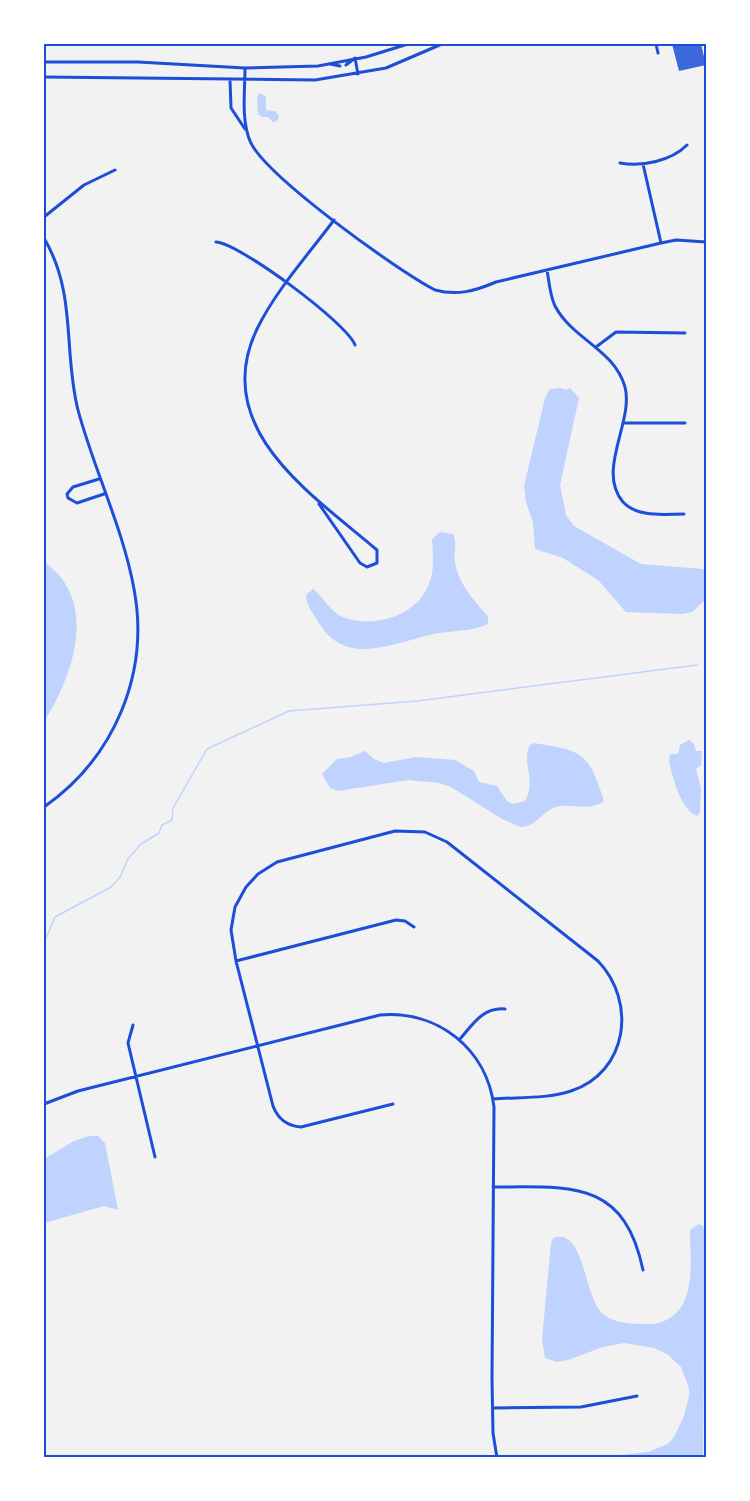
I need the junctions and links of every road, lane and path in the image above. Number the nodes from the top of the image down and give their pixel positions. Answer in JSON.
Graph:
{"nodes":[{"id":1,"x":408,"y":44,"type":"edge"},
{"id":2,"x":442,"y":44,"type":"edge"},
{"id":3,"x":656,"y":44,"type":"edge"},
{"id":4,"x":658,"y":53,"type":"dead end"},
{"id":5,"x":355,"y":58,"type":"junction"},
{"id":6,"x":44,"y":62,"type":"edge"},
{"id":7,"x":329,"y":64,"type":"junction"},
{"id":8,"x":346,"y":65,"type":"dead end"},
{"id":9,"x":340,"y":66,"type":"dead end"},
{"id":10,"x":245,"y":68,"type":"junction"},
{"id":11,"x":358,"y":74,"type":"junction"},
{"id":12,"x":44,"y":77,"type":"edge"},
{"id":13,"x":230,"y":80,"type":"junction"},
{"id":14,"x":245,"y":81,"type":"junction"},
{"id":15,"x":247,"y":130,"type":"junction"},
{"id":16,"x":687,"y":145,"type":"dead end"},
{"id":17,"x":620,"y":163,"type":"dead end"},
{"id":18,"x":643,"y":164,"type":"junction"},
{"id":19,"x":115,"y":170,"type":"dead end"},
{"id":20,"x":44,"y":217,"type":"edge"},
{"id":21,"x":334,"y":220,"type":"junction"},
{"id":22,"x":44,"y":238,"type":"edge"},
{"id":23,"x":216,"y":242,"type":"dead end"},
{"id":24,"x":706,"y":242,"type":"edge"},
{"id":25,"x":661,"y":243,"type":"junction"},
{"id":26,"x":547,"y":270,"type":"junction"},
{"id":27,"x":287,"y":283,"type":"junction"},
{"id":28,"x":685,"y":333,"type":"dead end"},
{"id":29,"x":355,"y":345,"type":"dead end"},
{"id":30,"x":596,"y":347,"type":"junction"},
{"id":31,"x":624,"y":423,"type":"junction"},
{"id":32,"x":685,"y":423,"type":"dead end"},
{"id":33,"x":99,"y":479,"type":"junction"},
{"id":34,"x":104,"y":494,"type":"junction"},
{"id":35,"x":319,"y":504,"type":"junction"},
{"id":36,"x":684,"y":514,"type":"dead end"},
{"id":37,"x":44,"y":807,"type":"edge"},
{"id":38,"x":414,"y":927,"type":"dead end"},
{"id":39,"x":236,"y":961,"type":"junction"},
{"id":40,"x":505,"y":1009,"type":"dead end"},
{"id":41,"x":133,"y":1025,"type":"dead end"},
{"id":42,"x":460,"y":1039,"type":"junction"},
{"id":43,"x":257,"y":1045,"type":"junction"},
{"id":44,"x":136,"y":1076,"type":"junction"},
{"id":45,"x":493,"y":1099,"type":"junction"},
{"id":46,"x":44,"y":1104,"type":"edge"},
{"id":47,"x":393,"y":1104,"type":"dead end"},
{"id":48,"x":155,"y":1157,"type":"dead end"},
{"id":49,"x":493,"y":1187,"type":"junction"},
{"id":50,"x":643,"y":1270,"type":"dead end"},
{"id":51,"x":637,"y":1396,"type":"dead end"},
{"id":52,"x":492,"y":1408,"type":"junction"},
{"id":53,"x":497,"y":1458,"type":"edge"}],
"edges":[{"from":1,"to":5,"type":"street"},
{"from":2,"to":11,"type":"street"},
{"from":3,"to":4,"type":"street"},
{"from":5,"to":7,"type":"street"},
{"from":5,"to":8,"type":"street"},
{"from":5,"to":11,"type":"street"},
{"from":6,"to":10,"type":"street"},
{"from":7,"to":9,"type":"street"},
{"from":7,"to":10,"type":"street"},
{"from":10,"to":14,"type":"street"},
{"from":11,"to":14,"type":"street"},
{"from":12,"to":13,"type":"street"},
{"from":13,"to":14,"type":"street"},
{"from":13,"to":15,"type":"street"},
{"from":14,"to":15,"type":"street"},
{"from":15,"to":21,"type":"street"},
{"from":16,"to":18,"type":"street"},
{"from":17,"to":18,"type":"street"},
{"from":18,"to":25,"type":"street"},
{"from":19,"to":20,"type":"street"},
{"from":21,"to":26,"type":"street"},
{"from":21,"to":27,"type":"street"},
{"from":22,"to":33,"type":"street"},
{"from":23,"to":27,"type":"street"},
{"from":24,"to":25,"type":"street"},
{"from":25,"to":26,"type":"street"},
{"from":26,"to":30,"type":"street"},
{"from":27,"to":29,"type":"street"},
{"from":27,"to":35,"type":"street"},
{"from":28,"to":30,"type":"street"},
{"from":30,"to":31,"type":"street"},
{"from":31,"to":32,"type":"street"},
{"from":31,"to":36,"type":"street"},
{"from":33,"to":34,"type":"street"},
{"from":33,"to":34,"type":"street"},
{"from":34,"to":37,"type":"street"},
{"from":35,"to":35,"type":"street"},
{"from":38,"to":39,"type":"street"},
{"from":39,"to":43,"type":"street"},
{"from":39,"to":45,"type":"street"},
{"from":40,"to":42,"type":"street"},
{"from":41,"to":44,"type":"street"},
{"from":42,"to":43,"type":"street"},
{"from":42,"to":45,"type":"street"},
{"from":43,"to":44,"type":"street"},
{"from":43,"to":47,"type":"street"},
{"from":44,"to":46,"type":"street"},
{"from":44,"to":48,"type":"street"},
{"from":45,"to":49,"type":"street"},
{"from":49,"to":50,"type":"street"},
{"from":49,"to":52,"type":"street"},
{"from":51,"to":52,"type":"street"},
{"from":52,"to":53,"type":"street"}]}
